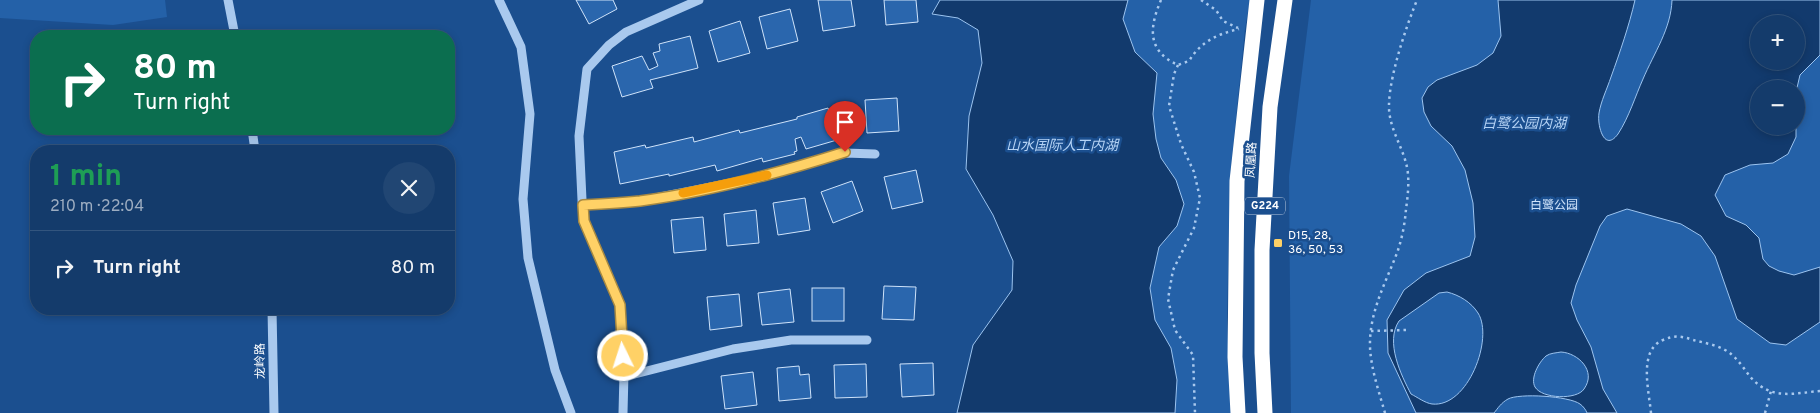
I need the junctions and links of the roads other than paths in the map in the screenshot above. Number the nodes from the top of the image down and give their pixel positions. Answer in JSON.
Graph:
{"nodes":[{"id":1,"x":228,"y":0,"type":"edge"},
{"id":2,"x":499,"y":0,"type":"edge"},
{"id":3,"x":699,"y":0,"type":"edge"},
{"id":4,"x":1256,"y":0,"type":"edge"},
{"id":5,"x":1284,"y":0,"type":"edge"},
{"id":6,"x":234,"y":30,"type":"edge"},
{"id":7,"x":875,"y":154,"type":"dead end"},
{"id":8,"x":583,"y":205,"type":"junction"},
{"id":9,"x":272,"y":315,"type":"edge"},
{"id":10,"x":867,"y":340,"type":"dead end"},
{"id":11,"x":624,"y":377,"type":"junction"},
{"id":12,"x":274,"y":413,"type":"edge"},
{"id":13,"x":571,"y":413,"type":"edge"},
{"id":14,"x":623,"y":413,"type":"edge"},
{"id":15,"x":1238,"y":413,"type":"edge"},
{"id":16,"x":1265,"y":413,"type":"edge"}],
"edges":[{"from":1,"to":6,"type":"street"},
{"from":2,"to":13,"type":"street"},
{"from":3,"to":8,"type":"street"},
{"from":4,"to":15,"type":"highway","name":"凤凰路","number":"G224"},
{"from":5,"to":16,"type":"highway","name":"凤凰路","number":"G224"},
{"from":7,"to":8,"type":"street"},
{"from":8,"to":11,"type":"street"},
{"from":9,"to":12,"type":"street","name":"龙岭路"},
{"from":10,"to":11,"type":"street"},
{"from":11,"to":14,"type":"street"}]}
